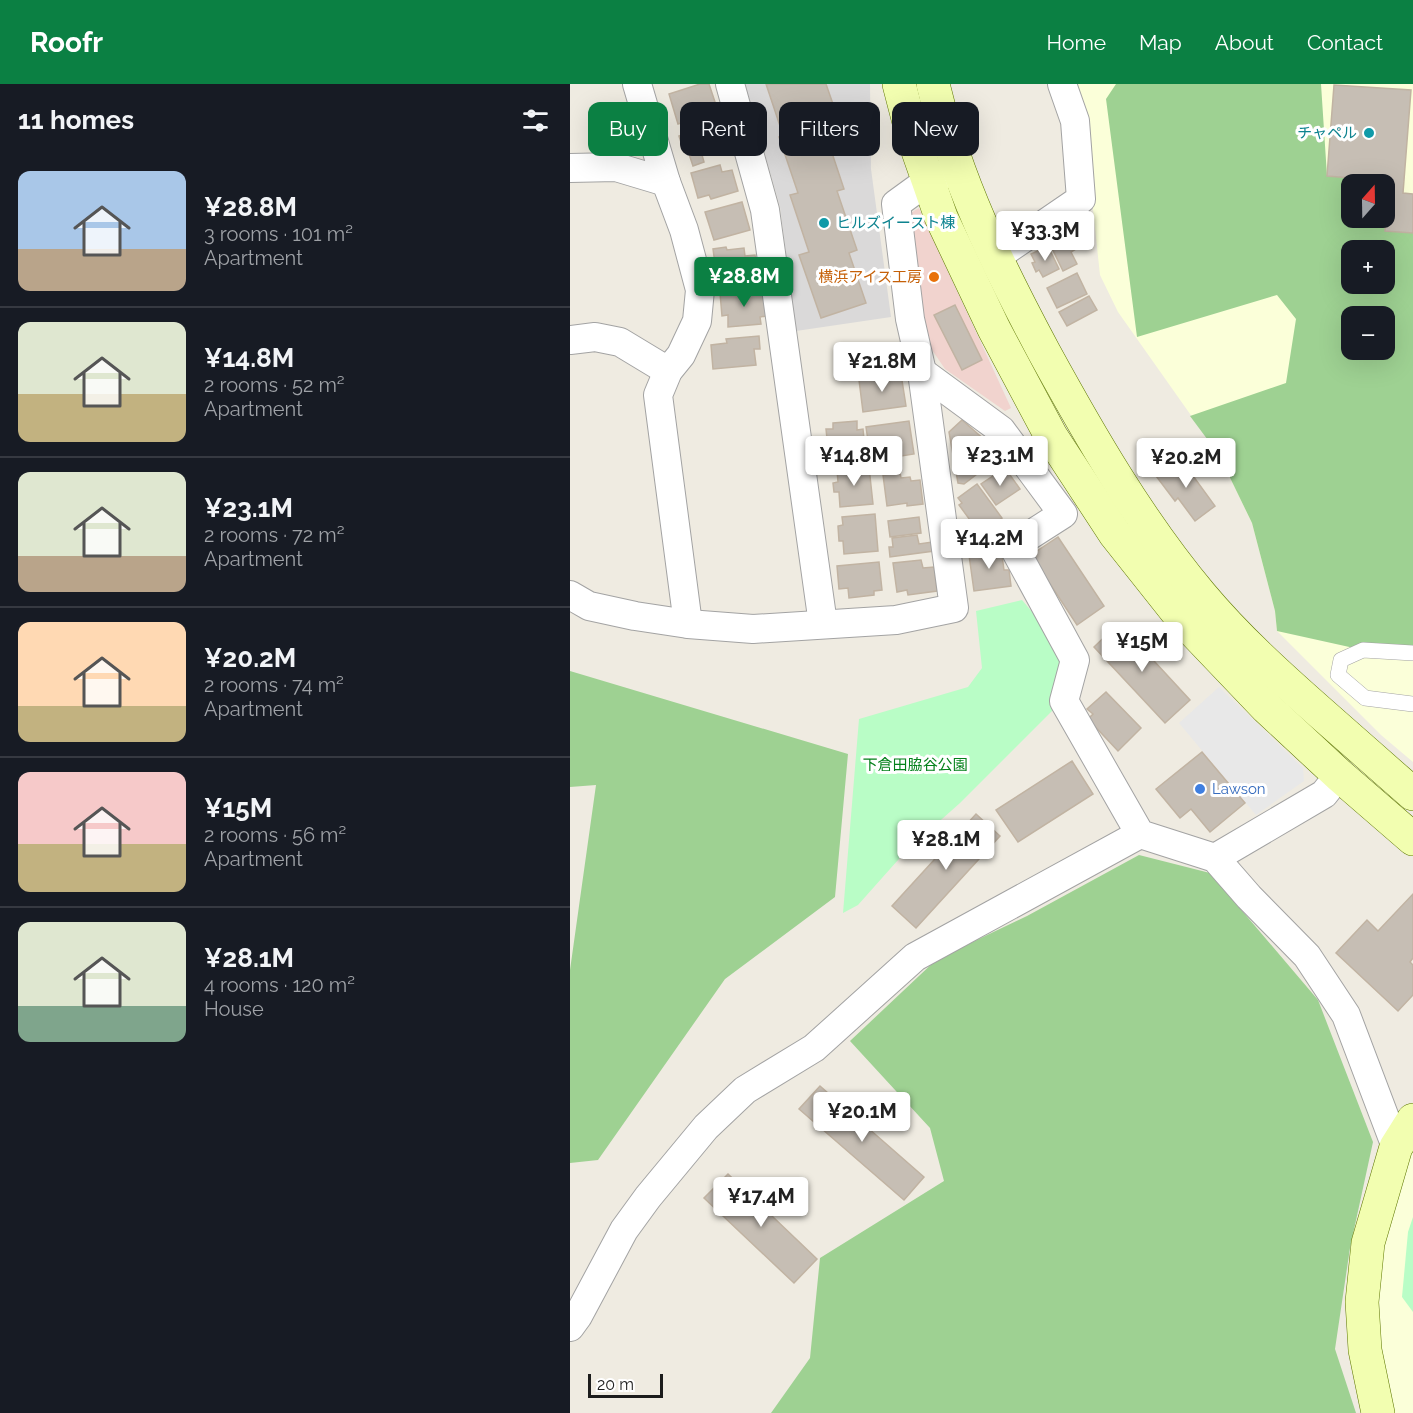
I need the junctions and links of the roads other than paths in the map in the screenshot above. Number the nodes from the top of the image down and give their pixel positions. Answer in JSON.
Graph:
{"nodes":[{"id":1,"x":637,"y":84,"type":"edge"},
{"id":2,"x":730,"y":84,"type":"edge"},
{"id":3,"x":899,"y":84,"type":"edge"},
{"id":4,"x":933,"y":84,"type":"edge"},
{"id":5,"x":1062,"y":84,"type":"edge"},
{"id":6,"x":570,"y":168,"type":"edge"},
{"id":7,"x":943,"y":175,"type":"junction"},
{"id":8,"x":666,"y":182,"type":"junction"},
{"id":9,"x":996,"y":257,"type":"junction"},
{"id":10,"x":570,"y":340,"type":"edge"},
{"id":11,"x":668,"y":371,"type":"junction"},
{"id":12,"x":922,"y":372,"type":"junction"},
{"id":13,"x":570,"y":595,"type":"edge"},
{"id":14,"x":688,"y":624,"type":"junction"},
{"id":15,"x":823,"y":624,"type":"junction"},
{"id":16,"x":1413,"y":653,"type":"edge"},
{"id":17,"x":1413,"y":704,"type":"edge"},
{"id":18,"x":1339,"y":776,"type":"junction"},
{"id":19,"x":1413,"y":794,"type":"edge"},
{"id":20,"x":1140,"y":834,"type":"junction"},
{"id":21,"x":1413,"y":839,"type":"edge"},
{"id":22,"x":1215,"y":858,"type":"junction"},
{"id":23,"x":1413,"y":1120,"type":"edge"},
{"id":24,"x":1396,"y":1147,"type":"junction"},
{"id":25,"x":570,"y":1327,"type":"edge"},
{"id":26,"x":1378,"y":1413,"type":"edge"}],
"edges":[{"from":1,"to":8,"type":"street"},
{"from":2,"to":15,"type":"street"},
{"from":3,"to":7,"type":"street"},
{"from":4,"to":7,"type":"street"},
{"from":5,"to":9,"type":"street"},
{"from":6,"to":8,"type":"street"},
{"from":7,"to":9,"type":"street"},
{"from":7,"to":12,"type":"street"},
{"from":7,"to":18,"type":"street"},
{"from":8,"to":11,"type":"street"},
{"from":9,"to":19,"type":"street"},
{"from":10,"to":11,"type":"street"},
{"from":11,"to":14,"type":"street"},
{"from":12,"to":15,"type":"street"},
{"from":12,"to":20,"type":"street"},
{"from":13,"to":14,"type":"street"},
{"from":14,"to":15,"type":"street"},
{"from":16,"to":17,"type":"lane"},
{"from":18,"to":21,"type":"street"},
{"from":18,"to":22,"type":"street"},
{"from":20,"to":22,"type":"street"},
{"from":20,"to":25,"type":"street"},
{"from":22,"to":24,"type":"street"},
{"from":23,"to":24,"type":"street"},
{"from":24,"to":26,"type":"street"}]}
